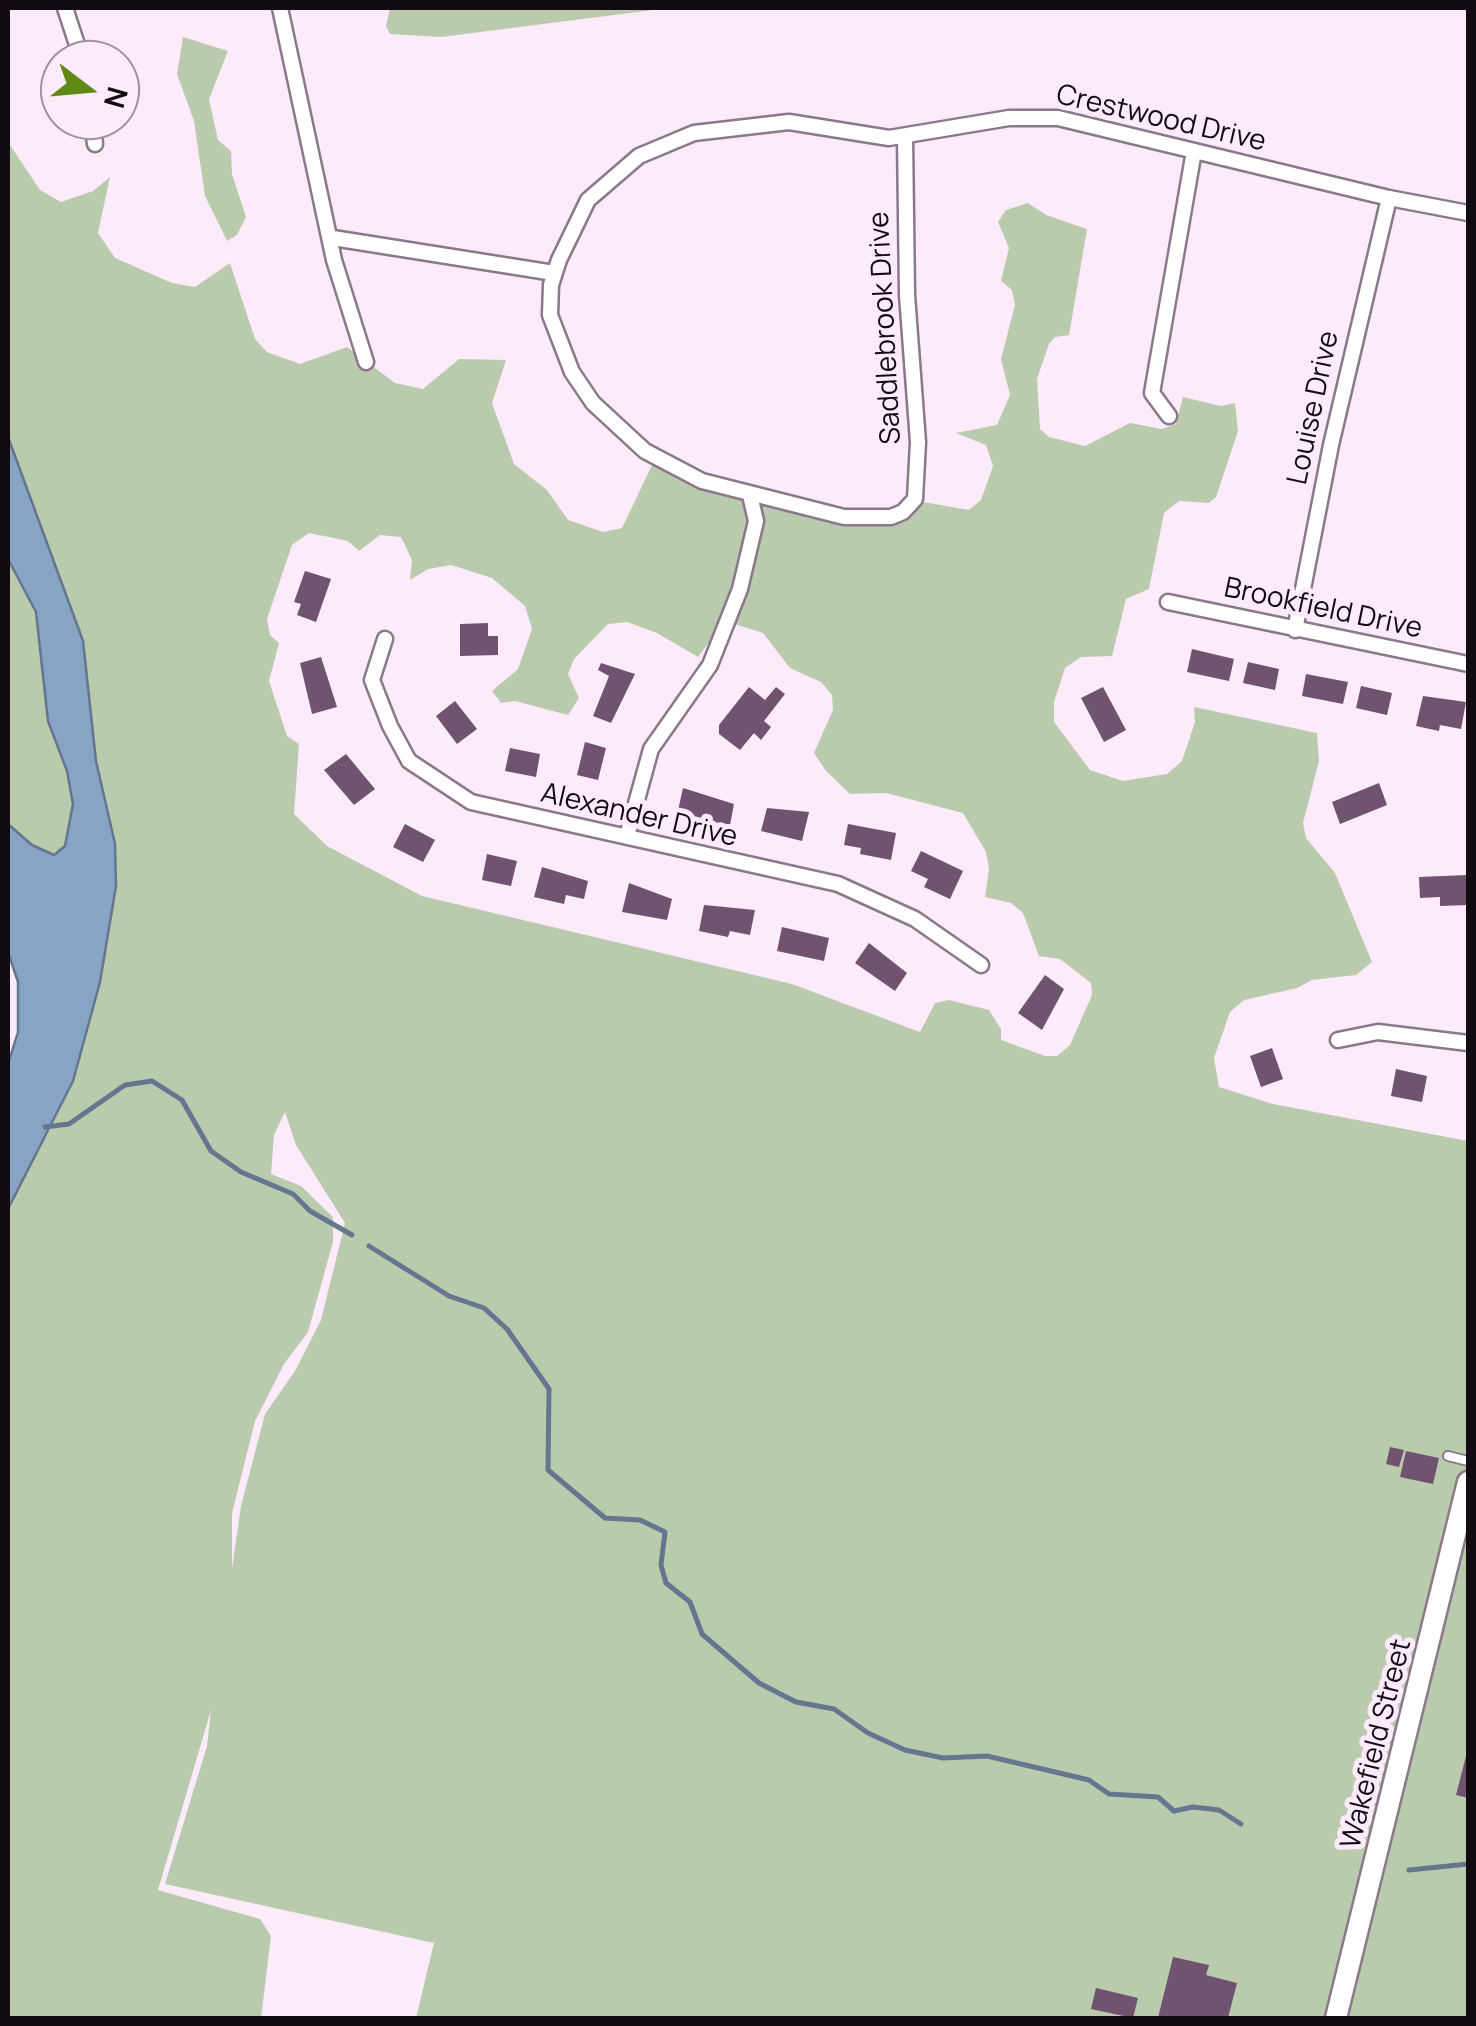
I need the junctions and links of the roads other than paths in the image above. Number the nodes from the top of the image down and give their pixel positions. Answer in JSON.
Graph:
{"nodes":[{"id":1,"x":64,"y":8,"type":"edge"},
{"id":2,"x":280,"y":8,"type":"edge"},
{"id":3,"x":75,"y":40,"type":"edge"},
{"id":4,"x":904,"y":137,"type":"junction"},
{"id":5,"x":94,"y":140,"type":"edge"},
{"id":6,"x":95,"y":144,"type":"dead end"},
{"id":7,"x":1194,"y":151,"type":"junction"},
{"id":8,"x":1389,"y":198,"type":"junction"},
{"id":9,"x":1468,"y":213,"type":"edge"},
{"id":10,"x":332,"y":238,"type":"junction"},
{"id":11,"x":554,"y":273,"type":"junction"},
{"id":12,"x":366,"y":362,"type":"dead end"},
{"id":13,"x":1169,"y":416,"type":"dead end"},
{"id":14,"x":750,"y":495,"type":"junction"},
{"id":15,"x":903,"y":512,"type":"joint"},
{"id":16,"x":1168,"y":602,"type":"dead end"},
{"id":17,"x":1295,"y":630,"type":"junction"},
{"id":18,"x":386,"y":639,"type":"dead end"},
{"id":19,"x":1468,"y":664,"type":"edge"},
{"id":20,"x":627,"y":836,"type":"junction"},
{"id":21,"x":982,"y":965,"type":"dead end"},
{"id":22,"x":1338,"y":1040,"type":"dead end"},
{"id":23,"x":1468,"y":1044,"type":"edge"},
{"id":24,"x":1448,"y":1456,"type":"dead end"},
{"id":25,"x":1468,"y":1461,"type":"edge"},
{"id":26,"x":1468,"y":1482,"type":"edge"},
{"id":27,"x":1336,"y":2018,"type":"edge"}],
"edges":[{"from":1,"to":3,"type":"street"},
{"from":2,"to":10,"type":"street"},
{"from":4,"to":7,"type":"street","name":"Crestwood Drive"},
{"from":4,"to":11,"type":"street","name":"Crestwood Drive"},
{"from":4,"to":15,"type":"street","name":"Saddlebrook Drive"},
{"from":5,"to":6,"type":"street"},
{"from":7,"to":8,"type":"street","name":"Crestwood Drive"},
{"from":7,"to":13,"type":"street"},
{"from":8,"to":9,"type":"street","name":"Crestwood Drive"},
{"from":8,"to":17,"type":"street","name":"Louise Drive"},
{"from":10,"to":11,"type":"street"},
{"from":10,"to":12,"type":"street"},
{"from":11,"to":14,"type":"street","name":"Crestwood Drive"},
{"from":14,"to":15,"type":"street","name":"Crestwood Drive"},
{"from":14,"to":20,"type":"street"},
{"from":16,"to":17,"type":"street","name":"Brookfield Drive"},
{"from":17,"to":19,"type":"street","name":"Brookfield Drive"},
{"from":18,"to":20,"type":"street","name":"Alexander Drive"},
{"from":20,"to":21,"type":"street","name":"Alexander Drive"},
{"from":22,"to":23,"type":"street"},
{"from":24,"to":25,"type":"lane"},
{"from":26,"to":27,"type":"street","name":"Wakefield Street"}]}
